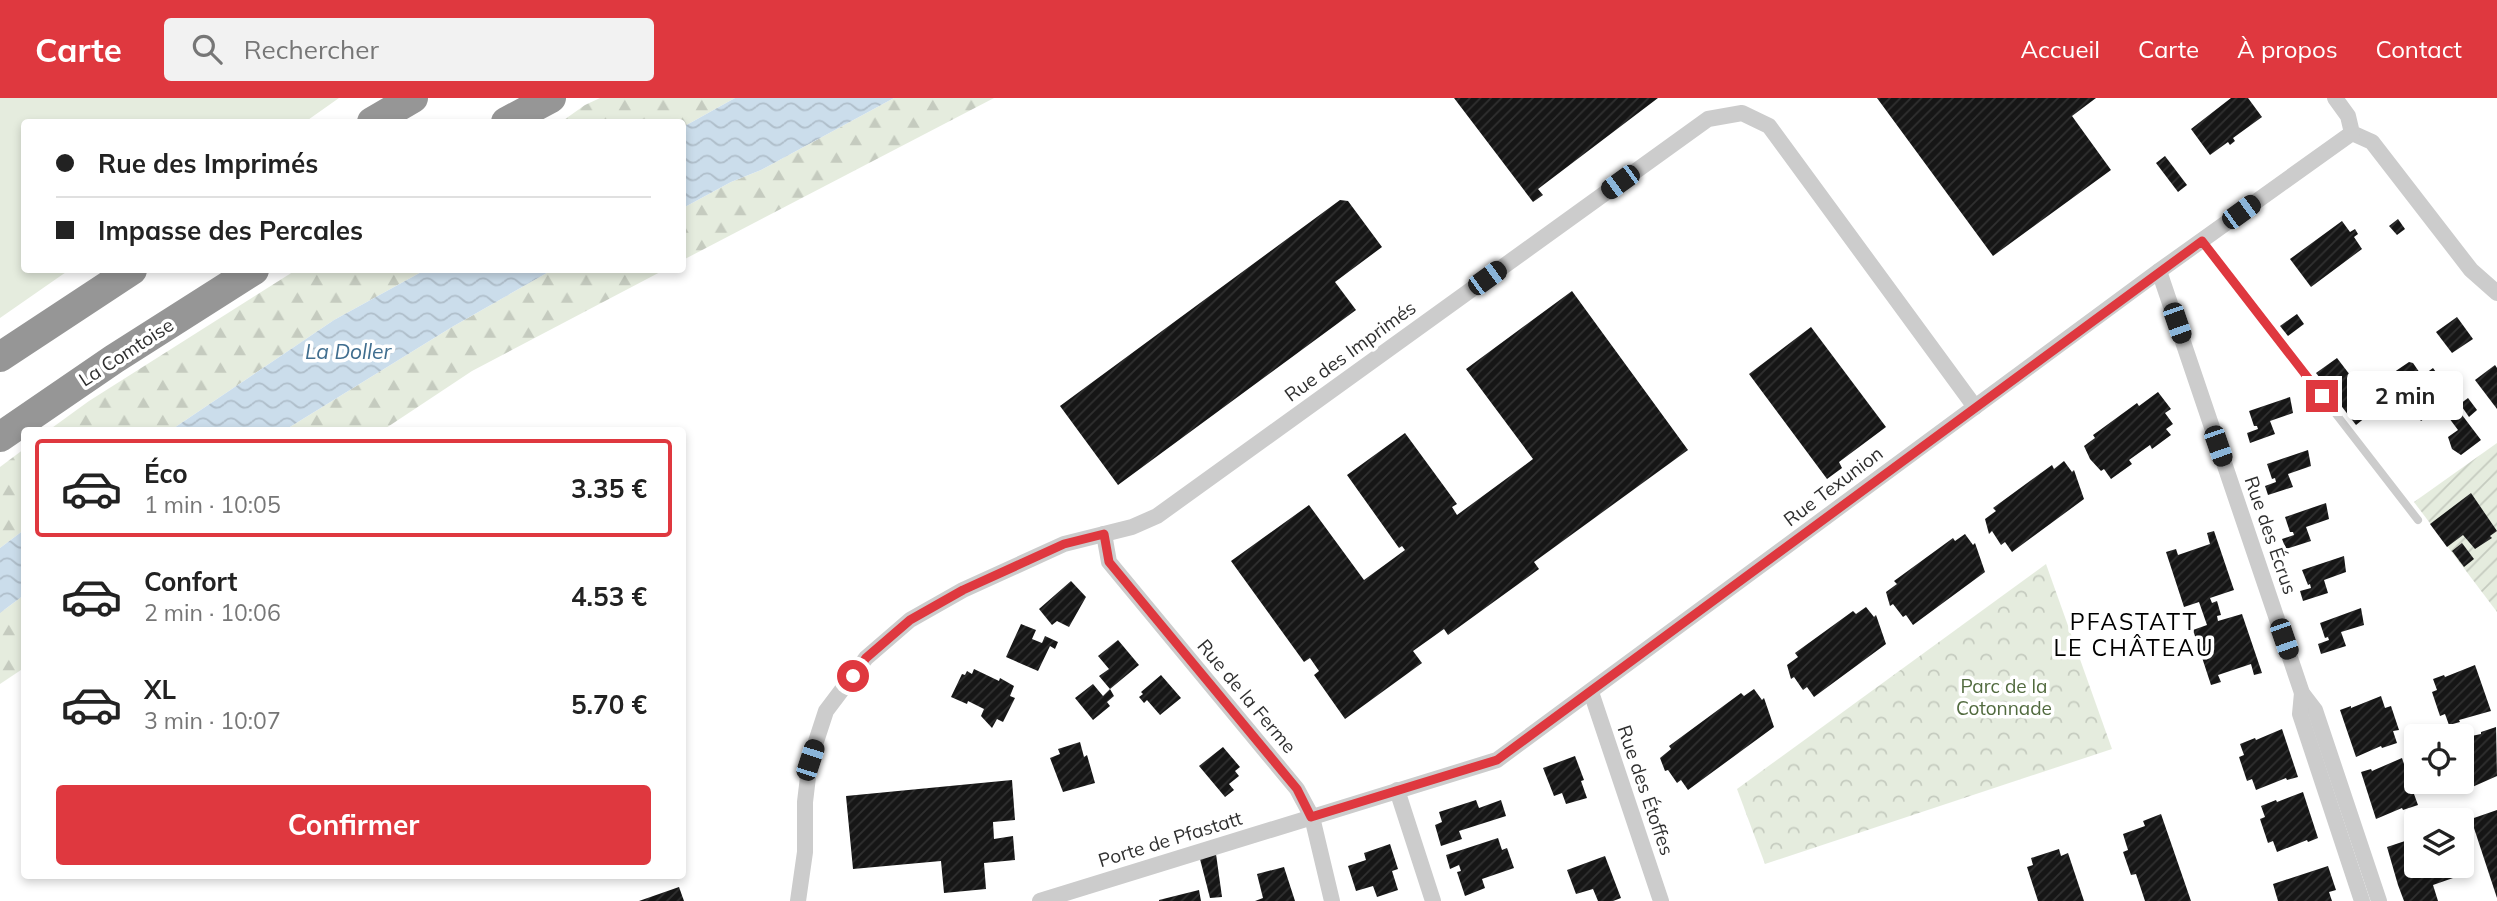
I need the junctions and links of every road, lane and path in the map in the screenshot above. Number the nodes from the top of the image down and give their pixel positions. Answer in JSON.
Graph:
{"nodes":[{"id":1,"x":413,"y":98,"type":"edge"},
{"id":2,"x":551,"y":98,"type":"edge"},
{"id":3,"x":2335,"y":98,"type":"edge"},
{"id":4,"x":377,"y":119,"type":"edge"},
{"id":5,"x":512,"y":119,"type":"edge"},
{"id":6,"x":2351,"y":133,"type":"junction"},
{"id":7,"x":2202,"y":241,"type":"junction"},
{"id":8,"x":2159,"y":271,"type":"junction"},
{"id":9,"x":127,"y":273,"type":"edge"},
{"id":10,"x":249,"y":273,"type":"edge"},
{"id":11,"x":2497,"y":293,"type":"edge"},
{"id":12,"x":0,"y":357,"type":"edge"},
{"id":13,"x":1975,"y":407,"type":"junction"},
{"id":14,"x":0,"y":437,"type":"edge"},
{"id":15,"x":2418,"y":520,"type":"dead end"},
{"id":16,"x":1104,"y":534,"type":"junction"},
{"id":17,"x":1591,"y":692,"type":"junction"},
{"id":18,"x":2302,"y":693,"type":"junction"},
{"id":19,"x":1397,"y":790,"type":"junction"},
{"id":20,"x":1311,"y":817,"type":"junction"},
{"id":21,"x":798,"y":901,"type":"edge"},
{"id":22,"x":1040,"y":901,"type":"edge"},
{"id":23,"x":1332,"y":901,"type":"edge"},
{"id":24,"x":1433,"y":901,"type":"edge"},
{"id":25,"x":1661,"y":901,"type":"edge"},
{"id":26,"x":2362,"y":901,"type":"edge"},
{"id":27,"x":2379,"y":901,"type":"edge"}],
"edges":[{"from":1,"to":4,"type":"highway"},
{"from":2,"to":5,"type":"highway"},
{"from":3,"to":6,"type":"street"},
{"from":6,"to":7,"type":"street","name":"Rue Texunion"},
{"from":6,"to":11,"type":"street"},
{"from":7,"to":8,"type":"street","name":"Rue Texunion"},
{"from":7,"to":15,"type":"lane"},
{"from":8,"to":13,"type":"street","name":"Rue Texunion"},
{"from":8,"to":18,"type":"street","name":"Rue des Écrus"},
{"from":9,"to":12,"type":"highway"},
{"from":10,"to":14,"type":"highway","name":"La Comtoise"},
{"from":13,"to":16,"type":"street","name":"Rue des Imprimés"},
{"from":13,"to":17,"type":"street","name":"Rue Texunion"},
{"from":16,"to":20,"type":"street","name":"Rue de la Ferme"},
{"from":16,"to":21,"type":"street","name":"Rue des Imprimés"},
{"from":17,"to":19,"type":"street","name":"Rue Texunion"},
{"from":17,"to":25,"type":"street","name":"Rue des Étoffes"},
{"from":18,"to":26,"type":"street","name":"Rue des Écrus"},
{"from":18,"to":27,"type":"street","name":"Rue des Écrus"},
{"from":19,"to":20,"type":"street","name":"Rue Texunion"},
{"from":19,"to":24,"type":"street"},
{"from":20,"to":22,"type":"street","name":"Porte de Pfastatt"},
{"from":20,"to":23,"type":"street","name":"Rue de la Ferme"}]}
